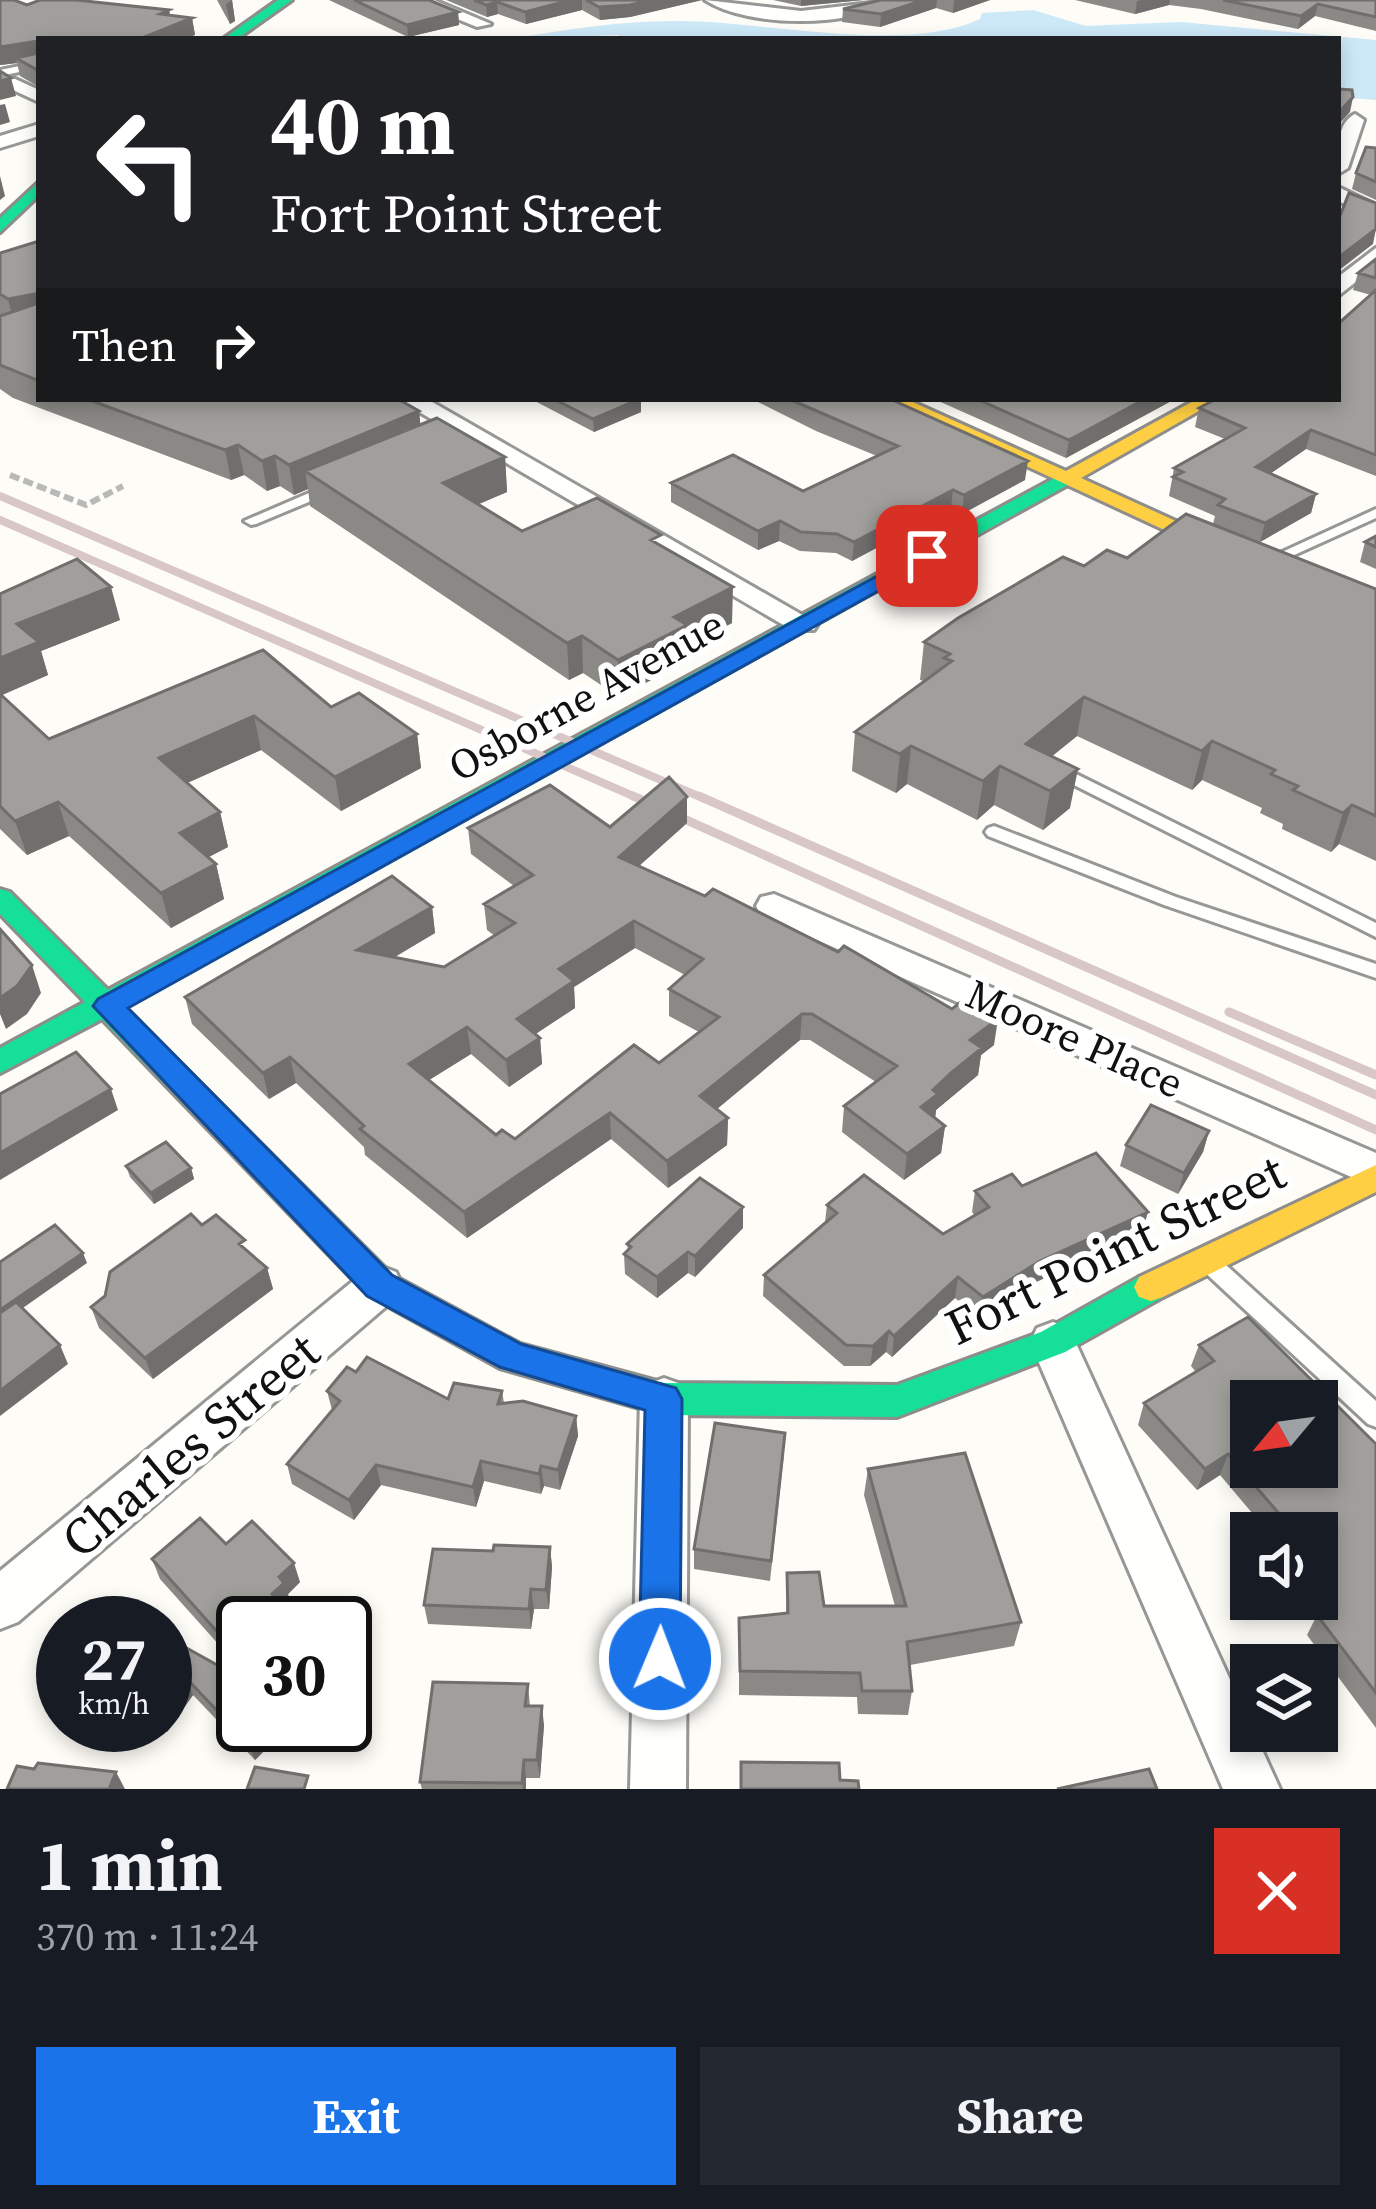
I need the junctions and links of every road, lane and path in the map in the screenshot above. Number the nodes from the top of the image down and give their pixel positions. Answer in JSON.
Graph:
{"nodes":[{"id":1,"x":419,"y":0,"type":"edge"},
{"id":2,"x":713,"y":0,"type":"edge"},
{"id":3,"x":888,"y":0,"type":"edge"},
{"id":4,"x":278,"y":5,"type":"edge"},
{"id":5,"x":483,"y":24,"type":"edge"},
{"id":6,"x":233,"y":36,"type":"edge"},
{"id":7,"x":261,"y":36,"type":"edge"},
{"id":8,"x":36,"y":66,"type":"edge"},
{"id":9,"x":0,"y":75,"type":"edge"},
{"id":10,"x":36,"y":95,"type":"edge"},
{"id":11,"x":1356,"y":120,"type":"edge"},
{"id":12,"x":36,"y":131,"type":"edge"},
{"id":13,"x":0,"y":142,"type":"edge"},
{"id":14,"x":1341,"y":160,"type":"edge"},
{"id":15,"x":36,"y":189,"type":"edge"},
{"id":16,"x":1341,"y":195,"type":"edge"},
{"id":17,"x":1376,"y":214,"type":"edge"},
{"id":18,"x":1,"y":225,"type":"edge"},
{"id":19,"x":36,"y":237,"type":"edge"},
{"id":20,"x":1376,"y":254,"type":"edge"},
{"id":21,"x":1341,"y":285,"type":"edge"},
{"id":22,"x":414,"y":402,"type":"edge"},
{"id":23,"x":898,"y":402,"type":"edge"},
{"id":24,"x":1206,"y":402,"type":"edge"},
{"id":25,"x":10,"y":475,"type":"dead end"},
{"id":26,"x":1066,"y":479,"type":"junction"},
{"id":27,"x":338,"y":485,"type":"edge"},
{"id":28,"x":124,"y":486,"type":"dead end"},
{"id":29,"x":1376,"y":513,"type":"edge"},
{"id":30,"x":251,"y":521,"type":"dead end"},
{"id":31,"x":1263,"y":564,"type":"junction"},
{"id":32,"x":1376,"y":609,"type":"edge"},
{"id":33,"x":803,"y":624,"type":"junction"},
{"id":34,"x":1074,"y":778,"type":"edge"},
{"id":35,"x":994,"y":832,"type":"dead end"},
{"id":36,"x":0,"y":898,"type":"edge"},
{"id":37,"x":774,"y":906,"type":"dead end"},
{"id":38,"x":1376,"y":934,"type":"edge"},
{"id":39,"x":1350,"y":962,"type":"junction"},
{"id":40,"x":1376,"y":971,"type":"edge"},
{"id":41,"x":108,"y":1006,"type":"junction"},
{"id":42,"x":0,"y":1062,"type":"edge"},
{"id":43,"x":1376,"y":1174,"type":"edge"},
{"id":44,"x":1204,"y":1258,"type":"junction"},
{"id":45,"x":380,"y":1286,"type":"junction"},
{"id":46,"x":1053,"y":1342,"type":"junction"},
{"id":47,"x":664,"y":1399,"type":"junction"},
{"id":48,"x":1376,"y":1416,"type":"edge"},
{"id":49,"x":6,"y":1607,"type":"edge"},
{"id":50,"x":658,"y":1789,"type":"edge"},
{"id":51,"x":1252,"y":1789,"type":"edge"}],
"edges":[{"from":1,"to":5,"type":"street"},
{"from":2,"to":3,"type":"street"},
{"from":4,"to":6,"type":"street"},
{"from":4,"to":7,"type":"street"},
{"from":8,"to":9,"type":"lane"},
{"from":9,"to":10,"type":"street"},
{"from":11,"to":14,"type":"street"},
{"from":12,"to":13,"type":"street"},
{"from":15,"to":18,"type":"street"},
{"from":16,"to":17,"type":"street"},
{"from":18,"to":19,"type":"street"},
{"from":20,"to":21,"type":"street"},
{"from":22,"to":33,"type":"street"},
{"from":23,"to":26,"type":"street"},
{"from":24,"to":26,"type":"street","name":"Osborne Avenue"},
{"from":25,"to":28,"type":"path"},
{"from":26,"to":31,"type":"street"},
{"from":26,"to":33,"type":"street","name":"Osborne Avenue"},
{"from":27,"to":30,"type":"lane"},
{"from":29,"to":31,"type":"lane"},
{"from":31,"to":32,"type":"street"},
{"from":33,"to":41,"type":"street","name":"Osborne Avenue"},
{"from":34,"to":38,"type":"lane"},
{"from":35,"to":39,"type":"lane"},
{"from":36,"to":41,"type":"street","name":"Fort Point Street"},
{"from":37,"to":43,"type":"street","name":"Moore Place"},
{"from":38,"to":39,"type":"lane"},
{"from":39,"to":40,"type":"lane"},
{"from":41,"to":42,"type":"street","name":"Osborne Avenue"},
{"from":41,"to":45,"type":"street","name":"Fort Point Street"},
{"from":43,"to":44,"type":"street","name":"Fort Point Street"},
{"from":44,"to":46,"type":"street","name":"Fort Point Street"},
{"from":44,"to":48,"type":"lane"},
{"from":45,"to":47,"type":"street","name":"Fort Point Street"},
{"from":45,"to":49,"type":"street","name":"Charles Street"},
{"from":46,"to":47,"type":"street","name":"Fort Point Street"},
{"from":46,"to":51,"type":"street"},
{"from":47,"to":50,"type":"street"}]}
